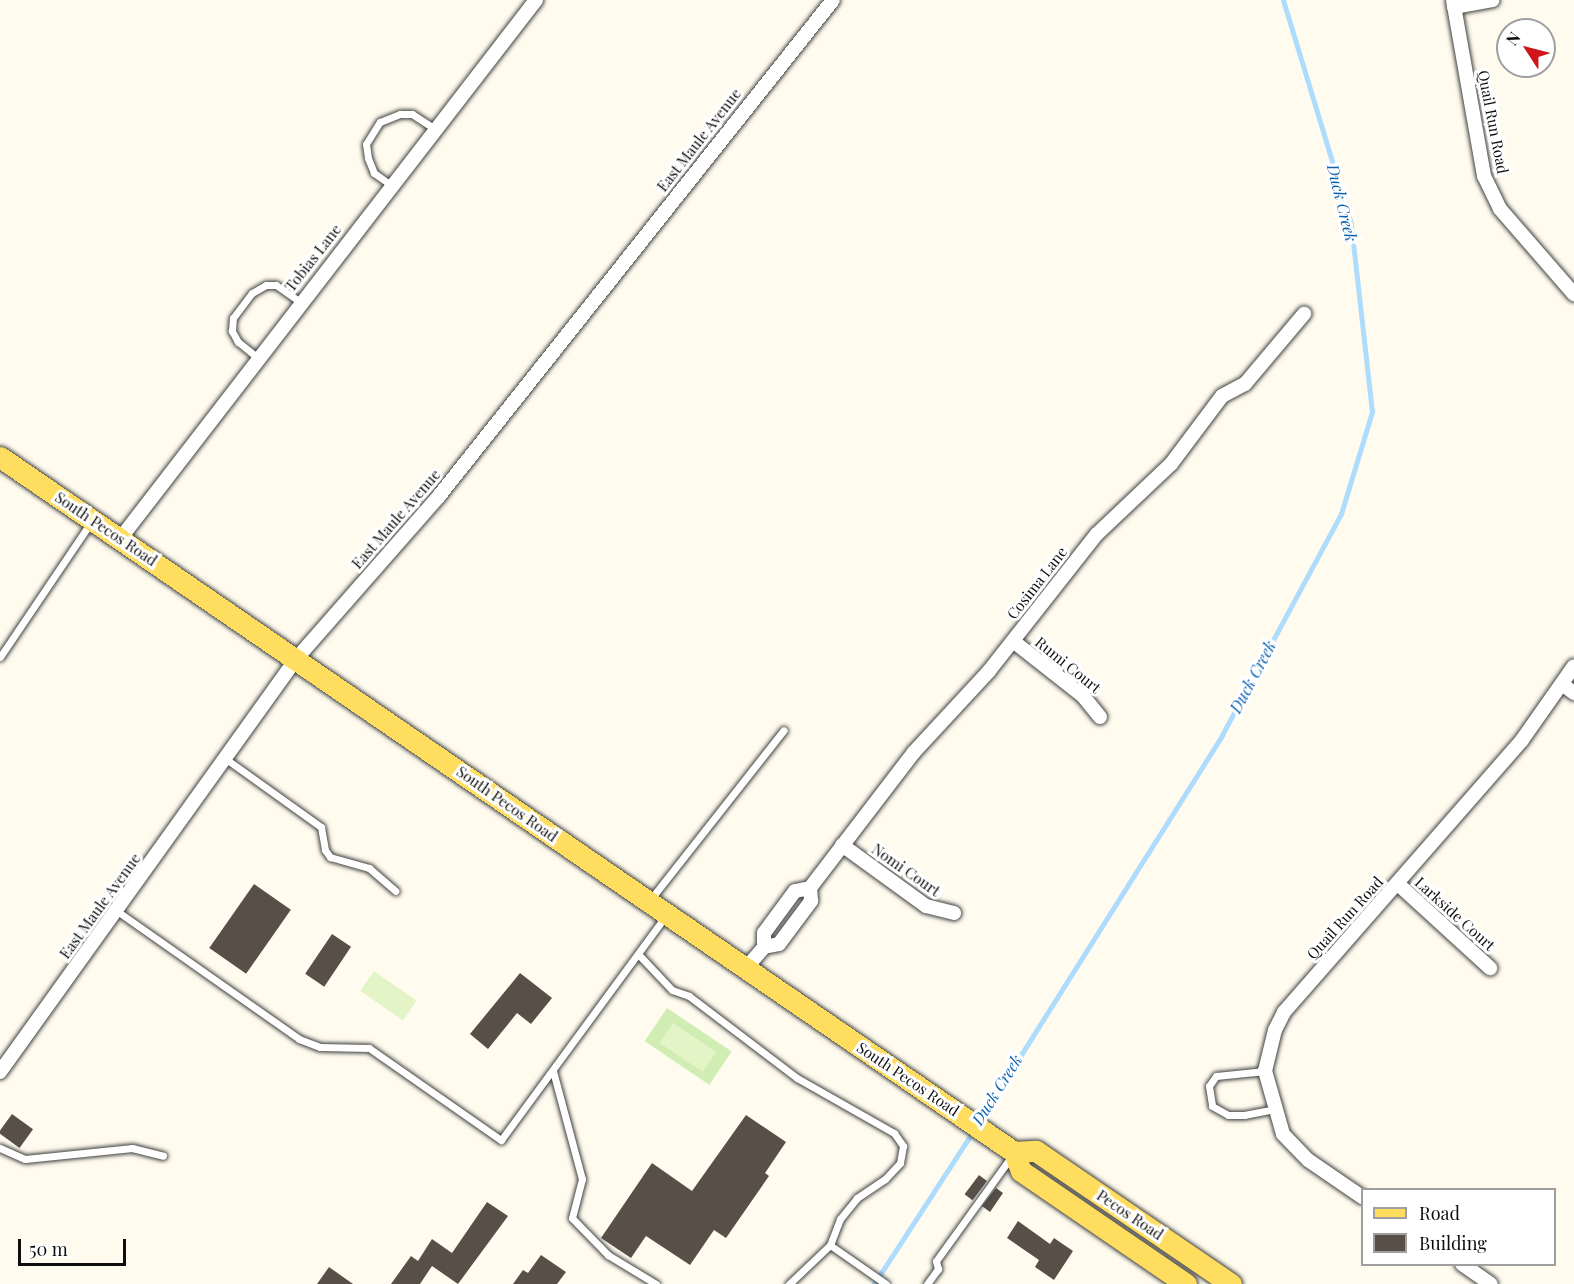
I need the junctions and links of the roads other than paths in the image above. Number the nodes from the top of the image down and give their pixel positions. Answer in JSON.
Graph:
{"nodes":[{"id":1,"x":536,"y":0,"type":"edge"},
{"id":2,"x":833,"y":0,"type":"edge"},
{"id":3,"x":1492,"y":0,"type":"edge"},
{"id":4,"x":1453,"y":3,"type":"edge"},
{"id":5,"x":435,"y":129,"type":"junction"},
{"id":6,"x":391,"y":185,"type":"junction"},
{"id":7,"x":1574,"y":294,"type":"edge"},
{"id":8,"x":300,"y":302,"type":"junction"},
{"id":9,"x":1304,"y":314,"type":"dead end"},
{"id":10,"x":258,"y":358,"type":"junction"},
{"id":11,"x":0,"y":457,"type":"edge"},
{"id":12,"x":92,"y":520,"type":"junction"},
{"id":13,"x":120,"y":539,"type":"junction"},
{"id":14,"x":1012,"y":641,"type":"junction"},
{"id":15,"x":0,"y":657,"type":"edge"},
{"id":16,"x":296,"y":659,"type":"junction"},
{"id":17,"x":1574,"y":666,"type":"edge"},
{"id":18,"x":1562,"y":684,"type":"junction"},
{"id":19,"x":1574,"y":693,"type":"edge"},
{"id":20,"x":1100,"y":717,"type":"dead end"},
{"id":21,"x":784,"y":730,"type":"dead end"},
{"id":22,"x":226,"y":759,"type":"junction"},
{"id":23,"x":842,"y":845,"type":"junction"},
{"id":24,"x":1398,"y":884,"type":"junction"},
{"id":25,"x":810,"y":888,"type":"junction"},
{"id":26,"x":395,"y":891,"type":"dead end"},
{"id":27,"x":649,"y":902,"type":"junction"},
{"id":28,"x":783,"y":907,"type":"junction"},
{"id":29,"x":117,"y":911,"type":"junction"},
{"id":30,"x":667,"y":914,"type":"junction"},
{"id":31,"x":954,"y":914,"type":"dead end"},
{"id":32,"x":798,"y":918,"type":"junction"},
{"id":33,"x":764,"y":946,"type":"junction"},
{"id":34,"x":639,"y":956,"type":"junction"},
{"id":35,"x":746,"y":968,"type":"junction"},
{"id":36,"x":1490,"y":968,"type":"dead end"},
{"id":37,"x":553,"y":1071,"type":"junction"},
{"id":38,"x":1265,"y":1071,"type":"junction"},
{"id":39,"x":0,"y":1072,"type":"edge"},
{"id":40,"x":1274,"y":1109,"type":"junction"},
{"id":41,"x":0,"y":1148,"type":"edge"},
{"id":42,"x":1013,"y":1148,"type":"junction"},
{"id":43,"x":163,"y":1156,"type":"dead end"},
{"id":44,"x":1361,"y":1196,"type":"edge"},
{"id":45,"x":830,"y":1245,"type":"junction"},
{"id":46,"x":1465,"y":1266,"type":"edge"},
{"id":47,"x":656,"y":1284,"type":"edge"},
{"id":48,"x":789,"y":1284,"type":"edge"},
{"id":49,"x":886,"y":1284,"type":"edge"},
{"id":50,"x":927,"y":1284,"type":"edge"},
{"id":51,"x":1186,"y":1284,"type":"edge"},
{"id":52,"x":1231,"y":1284,"type":"edge"},
{"id":53,"x":1491,"y":1284,"type":"edge"}],
"edges":[{"from":1,"to":5,"type":"street","name":"Tobias Lane"},
{"from":2,"to":16,"type":"street","name":"East Maule Avenue"},
{"from":3,"to":4,"type":"street"},
{"from":4,"to":7,"type":"street","name":"Quail Run Road"},
{"from":5,"to":6,"type":"street","name":"Tobias Lane"},
{"from":5,"to":6,"type":"lane"},
{"from":6,"to":8,"type":"street","name":"Tobias Lane"},
{"from":8,"to":10,"type":"street","name":"Tobias Lane"},
{"from":8,"to":10,"type":"lane"},
{"from":9,"to":14,"type":"street","name":"Cosima Lane"},
{"from":10,"to":13,"type":"street","name":"Tobias Lane"},
{"from":11,"to":12,"type":"main road","name":"South Pecos Road"},
{"from":12,"to":13,"type":"main road","name":"South Pecos Road"},
{"from":12,"to":15,"type":"lane"},
{"from":13,"to":16,"type":"main road","name":"South Pecos Road"},
{"from":14,"to":20,"type":"street","name":"Rumi Court"},
{"from":14,"to":23,"type":"street","name":"Cosima Lane"},
{"from":16,"to":22,"type":"street","name":"East Maule Avenue"},
{"from":16,"to":27,"type":"main road","name":"South Pecos Road"},
{"from":17,"to":18,"type":"street","name":"Quail Run Road"},
{"from":18,"to":19,"type":"street"},
{"from":18,"to":24,"type":"street","name":"Quail Run Road"},
{"from":21,"to":27,"type":"lane"},
{"from":22,"to":26,"type":"lane"},
{"from":22,"to":29,"type":"street","name":"East Maule Avenue"},
{"from":23,"to":25,"type":"street","name":"Cosima Lane"},
{"from":23,"to":31,"type":"street","name":"Nomi Court"},
{"from":24,"to":36,"type":"street","name":"Larkside Court"},
{"from":24,"to":38,"type":"street","name":"Quail Run Road"},
{"from":25,"to":28,"type":"street","name":"Cosima Lane"},
{"from":25,"to":32,"type":"street","name":"Cosima Lane"},
{"from":27,"to":30,"type":"main road","name":"South Pecos Road"},
{"from":28,"to":32,"type":"lane"},
{"from":28,"to":33,"type":"street","name":"Cosima Lane"},
{"from":29,"to":37,"type":"lane"},
{"from":29,"to":39,"type":"street","name":"East Maule Avenue"},
{"from":30,"to":34,"type":"lane"},
{"from":30,"to":35,"type":"main road","name":"South Pecos Road"},
{"from":32,"to":33,"type":"street","name":"Cosima Lane"},
{"from":33,"to":35,"type":"street","name":"Cosima Lane"},
{"from":34,"to":37,"type":"lane"},
{"from":34,"to":45,"type":"lane"},
{"from":35,"to":42,"type":"main road","name":"South Pecos Road"},
{"from":37,"to":47,"type":"lane"},
{"from":38,"to":40,"type":"street","name":"Quail Run Road"},
{"from":38,"to":40,"type":"lane"},
{"from":40,"to":44,"type":"street","name":"Quail Run Road"},
{"from":41,"to":43,"type":"lane"},
{"from":42,"to":50,"type":"lane"},
{"from":42,"to":51,"type":"main road","name":"South Pecos Road"},
{"from":42,"to":52,"type":"main road","name":"Pecos Road"},
{"from":45,"to":48,"type":"lane"},
{"from":45,"to":49,"type":"lane"},
{"from":46,"to":53,"type":"street"}]}
